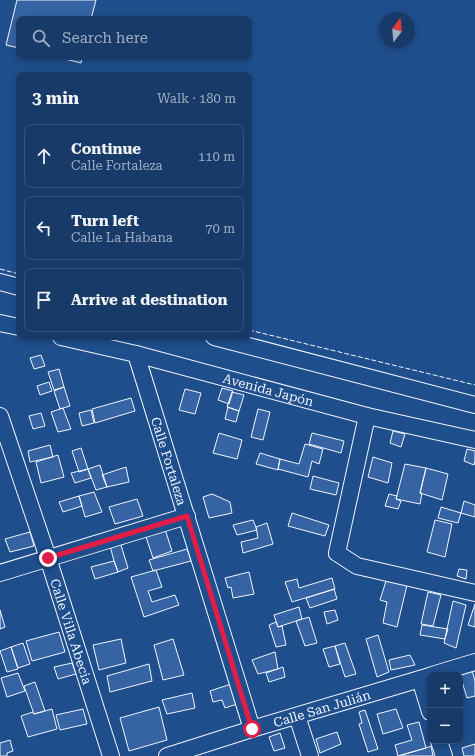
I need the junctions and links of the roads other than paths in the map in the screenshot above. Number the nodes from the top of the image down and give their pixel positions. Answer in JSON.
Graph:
{"nodes":[{"id":1,"x":0,"y":282,"type":"edge"},
{"id":2,"x":16,"y":286,"type":"edge"},
{"id":3,"x":0,"y":323,"type":"edge"},
{"id":4,"x":16,"y":326,"type":"edge"},
{"id":5,"x":74,"y":340,"type":"edge"},
{"id":6,"x":226,"y":340,"type":"edge"},
{"id":7,"x":136,"y":354,"type":"junction"},
{"id":8,"x":475,"y":405,"type":"edge"},
{"id":9,"x":0,"y":416,"type":"edge"},
{"id":10,"x":367,"y":416,"type":"junction"},
{"id":11,"x":475,"y":440,"type":"edge"},
{"id":12,"x":187,"y":516,"type":"junction"},
{"id":13,"x":48,"y":558,"type":"junction"},
{"id":14,"x":0,"y":573,"type":"edge"},
{"id":15,"x":475,"y":593,"type":"edge"},
{"id":16,"x":475,"y":662,"type":"edge"},
{"id":17,"x":441,"y":672,"type":"edge"},
{"id":18,"x":427,"y":676,"type":"edge"},
{"id":19,"x":297,"y":716,"type":"junction"},
{"id":20,"x":252,"y":729,"type":"junction"},
{"id":21,"x":440,"y":744,"type":"edge"},
{"id":22,"x":183,"y":754,"type":"edge"},
{"id":23,"x":111,"y":756,"type":"edge"},
{"id":24,"x":167,"y":756,"type":"edge"},
{"id":25,"x":310,"y":756,"type":"edge"},
{"id":26,"x":444,"y":756,"type":"edge"}],
"edges":[{"from":1,"to":2,"type":"street"},
{"from":3,"to":4,"type":"street"},
{"from":5,"to":7,"type":"street","name":"Avenida Japón"},
{"from":6,"to":8,"type":"street"},
{"from":7,"to":10,"type":"street","name":"Avenida Japón"},
{"from":7,"to":12,"type":"street","name":"Calle Fortaleza"},
{"from":9,"to":13,"type":"street","name":"Calle Villa Abecia"},
{"from":10,"to":11,"type":"street","name":"Avenida Japón"},
{"from":10,"to":15,"type":"street"},
{"from":12,"to":13,"type":"street"},
{"from":12,"to":20,"type":"street","name":"Calle Fortaleza"},
{"from":13,"to":14,"type":"street"},
{"from":13,"to":23,"type":"street","name":"Calle Villa Abecia"},
{"from":16,"to":17,"type":"street","name":"Calle San Julián"},
{"from":18,"to":19,"type":"street","name":"Calle San Julián"},
{"from":19,"to":20,"type":"street","name":"Calle San Julián"},
{"from":19,"to":25,"type":"street"},
{"from":20,"to":22,"type":"street","name":"Calle San Julián"},
{"from":21,"to":26,"type":"street"},
{"from":22,"to":24,"type":"street","name":"Calle San Julián"}]}
